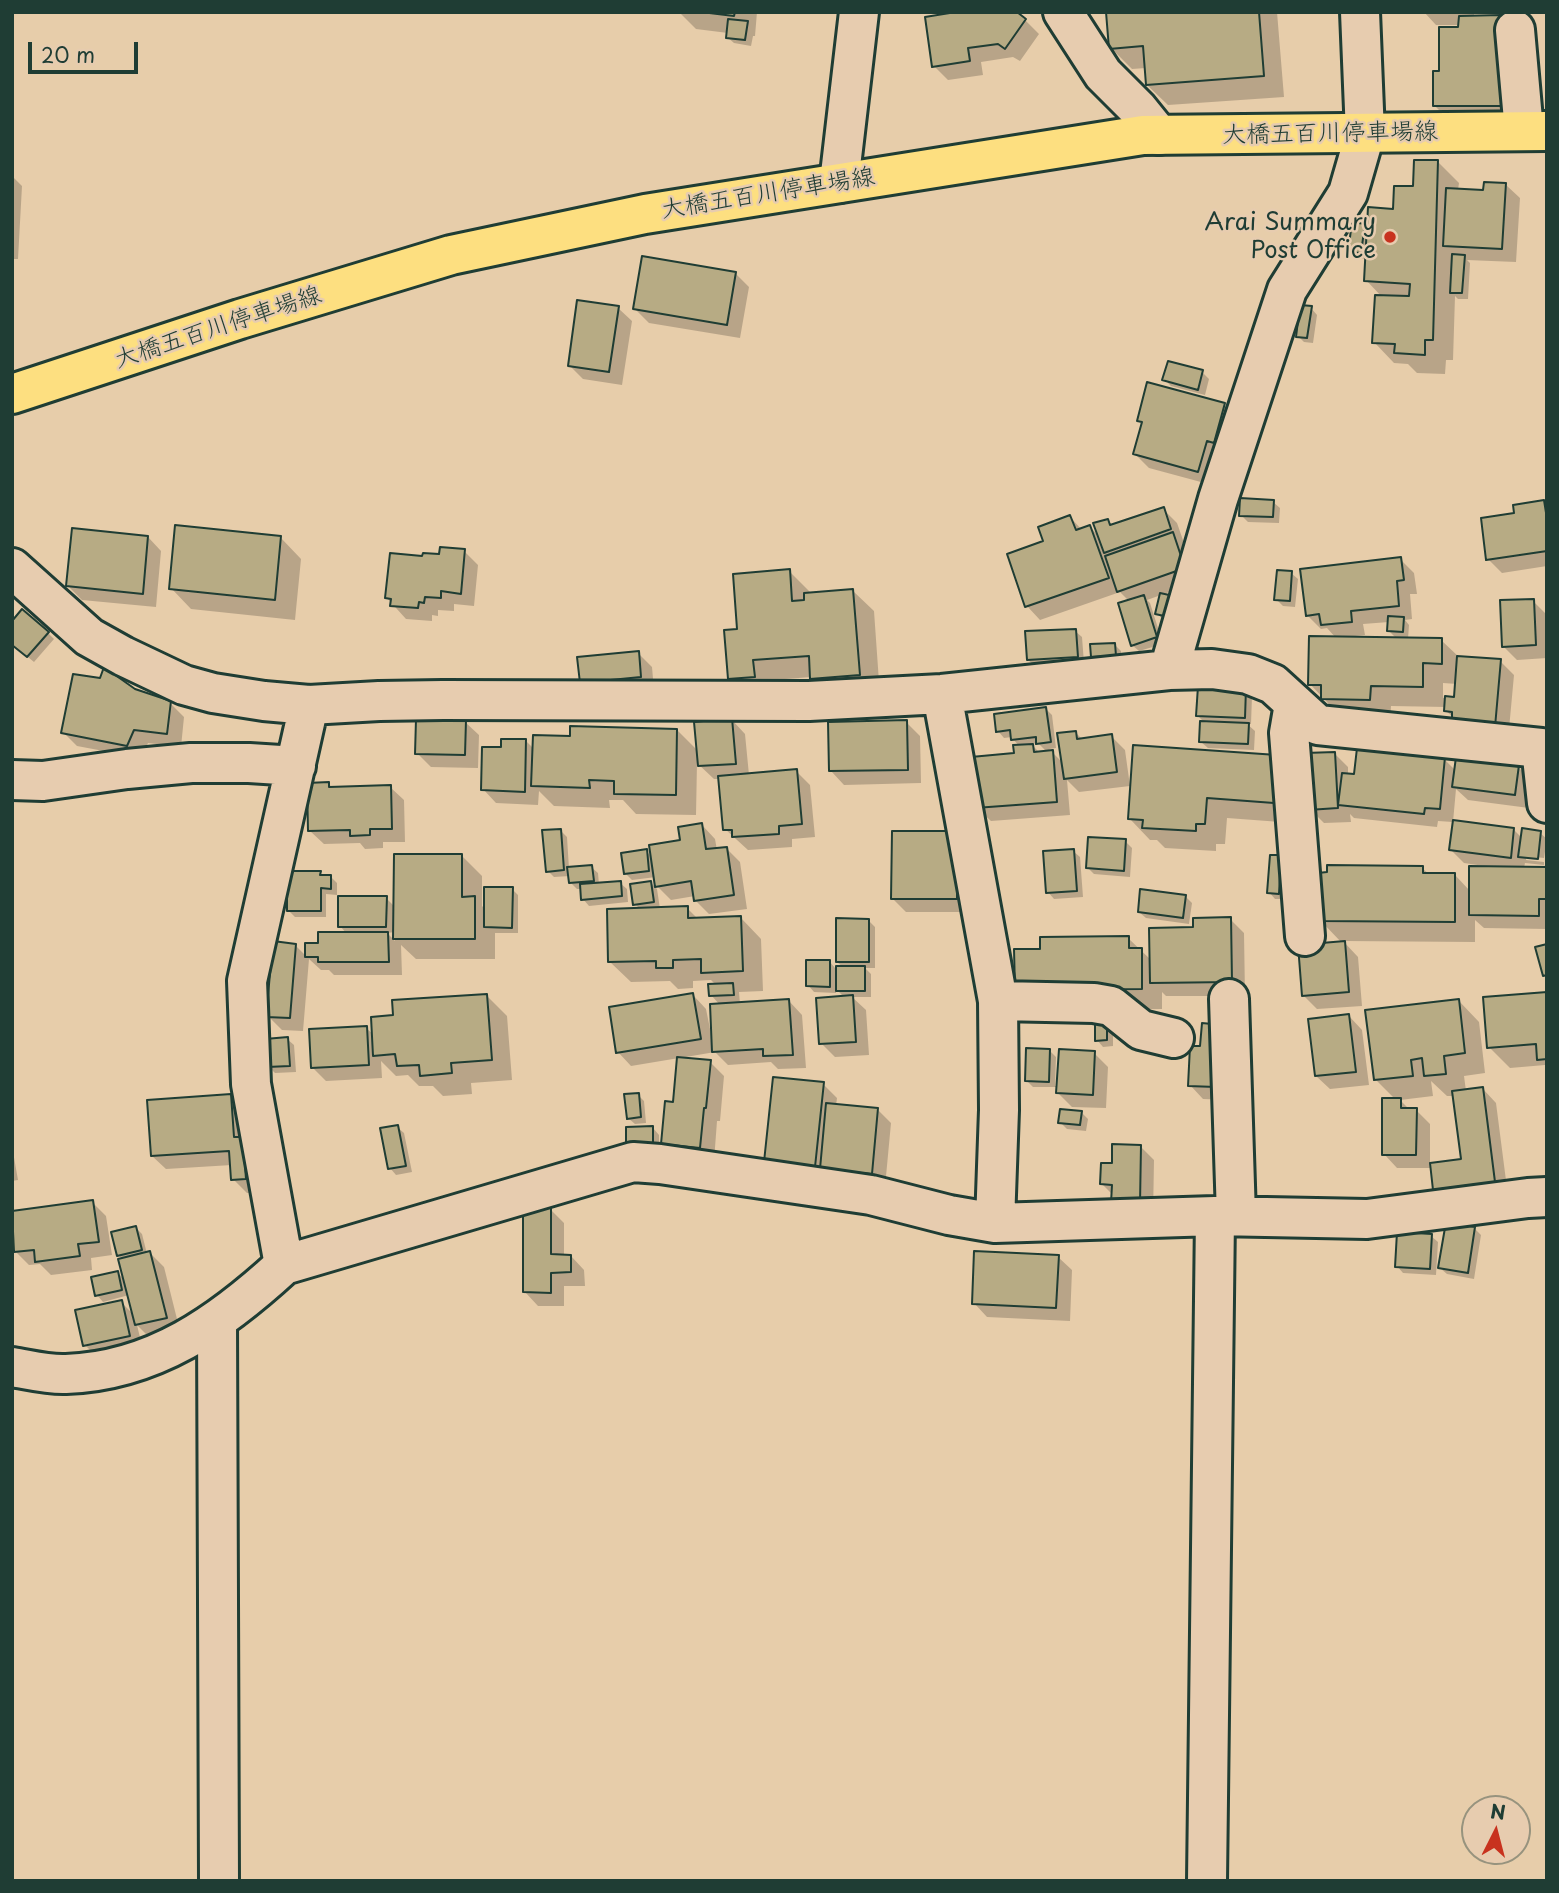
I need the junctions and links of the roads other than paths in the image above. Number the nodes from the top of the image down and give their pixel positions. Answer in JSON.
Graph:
{"nodes":[{"id":1,"x":859,"y":12,"type":"edge"},
{"id":2,"x":1063,"y":12,"type":"edge"},
{"id":3,"x":1360,"y":12,"type":"edge"},
{"id":4,"x":1515,"y":30,"type":"dead end"},
{"id":5,"x":1535,"y":131,"type":"edge"},
{"id":6,"x":1364,"y":134,"type":"junction"},
{"id":7,"x":1159,"y":135,"type":"junction"},
{"id":8,"x":839,"y":183,"type":"junction"},
{"id":9,"x":12,"y":394,"type":"edge"},
{"id":10,"x":12,"y":568,"type":"edge"},
{"id":11,"x":1169,"y":670,"type":"junction"},
{"id":12,"x":942,"y":694,"type":"junction"},
{"id":13,"x":1294,"y":704,"type":"junction"},
{"id":14,"x":309,"y":705,"type":"junction"},
{"id":15,"x":1544,"y":748,"type":"edge"},
{"id":16,"x":296,"y":766,"type":"junction"},
{"id":17,"x":12,"y":780,"type":"edge"},
{"id":18,"x":1547,"y":803,"type":"edge"},
{"id":19,"x":1305,"y":936,"type":"dead end"},
{"id":20,"x":1229,"y":999,"type":"dead end"},
{"id":21,"x":998,"y":1001,"type":"junction"},
{"id":22,"x":1174,"y":1038,"type":"dead end"},
{"id":23,"x":1547,"y":1197,"type":"edge"},
{"id":24,"x":1225,"y":1216,"type":"junction"},
{"id":25,"x":995,"y":1223,"type":"junction"},
{"id":26,"x":284,"y":1265,"type":"junction"},
{"id":27,"x":217,"y":1320,"type":"junction"},
{"id":28,"x":12,"y":1367,"type":"edge"},
{"id":29,"x":219,"y":1881,"type":"edge"},
{"id":30,"x":1207,"y":1881,"type":"edge"}],
"edges":[{"from":1,"to":8,"type":"street"},
{"from":2,"to":7,"type":"street"},
{"from":3,"to":6,"type":"street"},
{"from":4,"to":5,"type":"street"},
{"from":5,"to":6,"type":"main road","name":"大橋五百川停車場線"},
{"from":6,"to":7,"type":"main road","name":"大橋五百川停車場線"},
{"from":6,"to":11,"type":"street"},
{"from":7,"to":8,"type":"main road","name":"大橋五百川停車場線"},
{"from":8,"to":9,"type":"main road","name":"大橋五百川停車場線"},
{"from":10,"to":14,"type":"street"},
{"from":11,"to":12,"type":"street"},
{"from":11,"to":13,"type":"street"},
{"from":12,"to":14,"type":"street"},
{"from":12,"to":21,"type":"street"},
{"from":13,"to":15,"type":"street"},
{"from":13,"to":19,"type":"street"},
{"from":14,"to":16,"type":"street"},
{"from":15,"to":18,"type":"street"},
{"from":16,"to":17,"type":"street"},
{"from":16,"to":26,"type":"street"},
{"from":20,"to":24,"type":"street"},
{"from":21,"to":22,"type":"street"},
{"from":21,"to":25,"type":"street"},
{"from":23,"to":24,"type":"street"},
{"from":24,"to":25,"type":"street"},
{"from":24,"to":30,"type":"street"},
{"from":25,"to":26,"type":"street"},
{"from":26,"to":27,"type":"street"},
{"from":27,"to":28,"type":"street"},
{"from":27,"to":29,"type":"street"}]}
